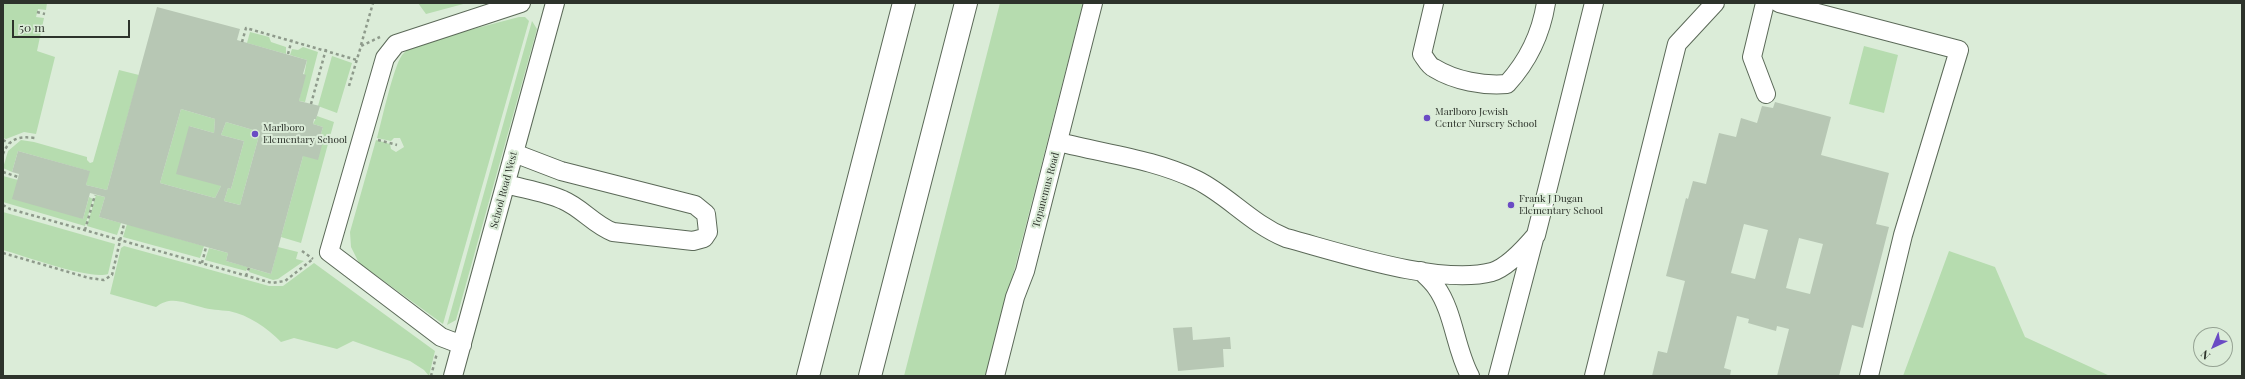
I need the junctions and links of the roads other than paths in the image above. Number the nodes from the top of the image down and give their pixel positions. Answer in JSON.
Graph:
{"nodes":[{"id":1,"x":521,"y":3,"type":"edge"},
{"id":2,"x":555,"y":3,"type":"edge"},
{"id":3,"x":904,"y":3,"type":"edge"},
{"id":4,"x":966,"y":3,"type":"edge"},
{"id":5,"x":1093,"y":3,"type":"edge"},
{"id":6,"x":1434,"y":3,"type":"edge"},
{"id":7,"x":1546,"y":3,"type":"edge"},
{"id":8,"x":1594,"y":3,"type":"edge"},
{"id":9,"x":1714,"y":3,"type":"edge"},
{"id":10,"x":1765,"y":3,"type":"edge"},
{"id":11,"x":1779,"y":3,"type":"edge"},
{"id":12,"x":1766,"y":94,"type":"dead end"},
{"id":13,"x":1059,"y":142,"type":"junction"},
{"id":14,"x":514,"y":153,"type":"junction"},
{"id":15,"x":506,"y":184,"type":"junction"},
{"id":16,"x":1536,"y":235,"type":"junction"},
{"id":17,"x":1421,"y":271,"type":"junction"},
{"id":18,"x":462,"y":345,"type":"junction"},
{"id":19,"x":453,"y":376,"type":"edge"},
{"id":20,"x":808,"y":376,"type":"edge"},
{"id":21,"x":870,"y":376,"type":"edge"},
{"id":22,"x":995,"y":376,"type":"edge"},
{"id":23,"x":1470,"y":376,"type":"edge"},
{"id":24,"x":1498,"y":376,"type":"edge"},
{"id":25,"x":1594,"y":376,"type":"edge"},
{"id":26,"x":1869,"y":376,"type":"edge"}],
"edges":[{"from":1,"to":18,"type":"street"},
{"from":2,"to":14,"type":"street","name":"School Road West"},
{"from":3,"to":20,"type":"highway"},
{"from":4,"to":21,"type":"highway"},
{"from":5,"to":13,"type":"street","name":"Topanemus Road"},
{"from":6,"to":7,"type":"street"},
{"from":8,"to":16,"type":"street"},
{"from":9,"to":25,"type":"street"},
{"from":10,"to":12,"type":"street"},
{"from":11,"to":26,"type":"street"},
{"from":13,"to":17,"type":"street"},
{"from":13,"to":22,"type":"street","name":"Topanemus Road"},
{"from":14,"to":15,"type":"street","name":"School Road West"},
{"from":14,"to":15,"type":"street"},
{"from":15,"to":18,"type":"street","name":"School Road West"},
{"from":16,"to":17,"type":"street"},
{"from":16,"to":24,"type":"street"},
{"from":17,"to":23,"type":"street"},
{"from":18,"to":19,"type":"street","name":"School Road West"}]}
